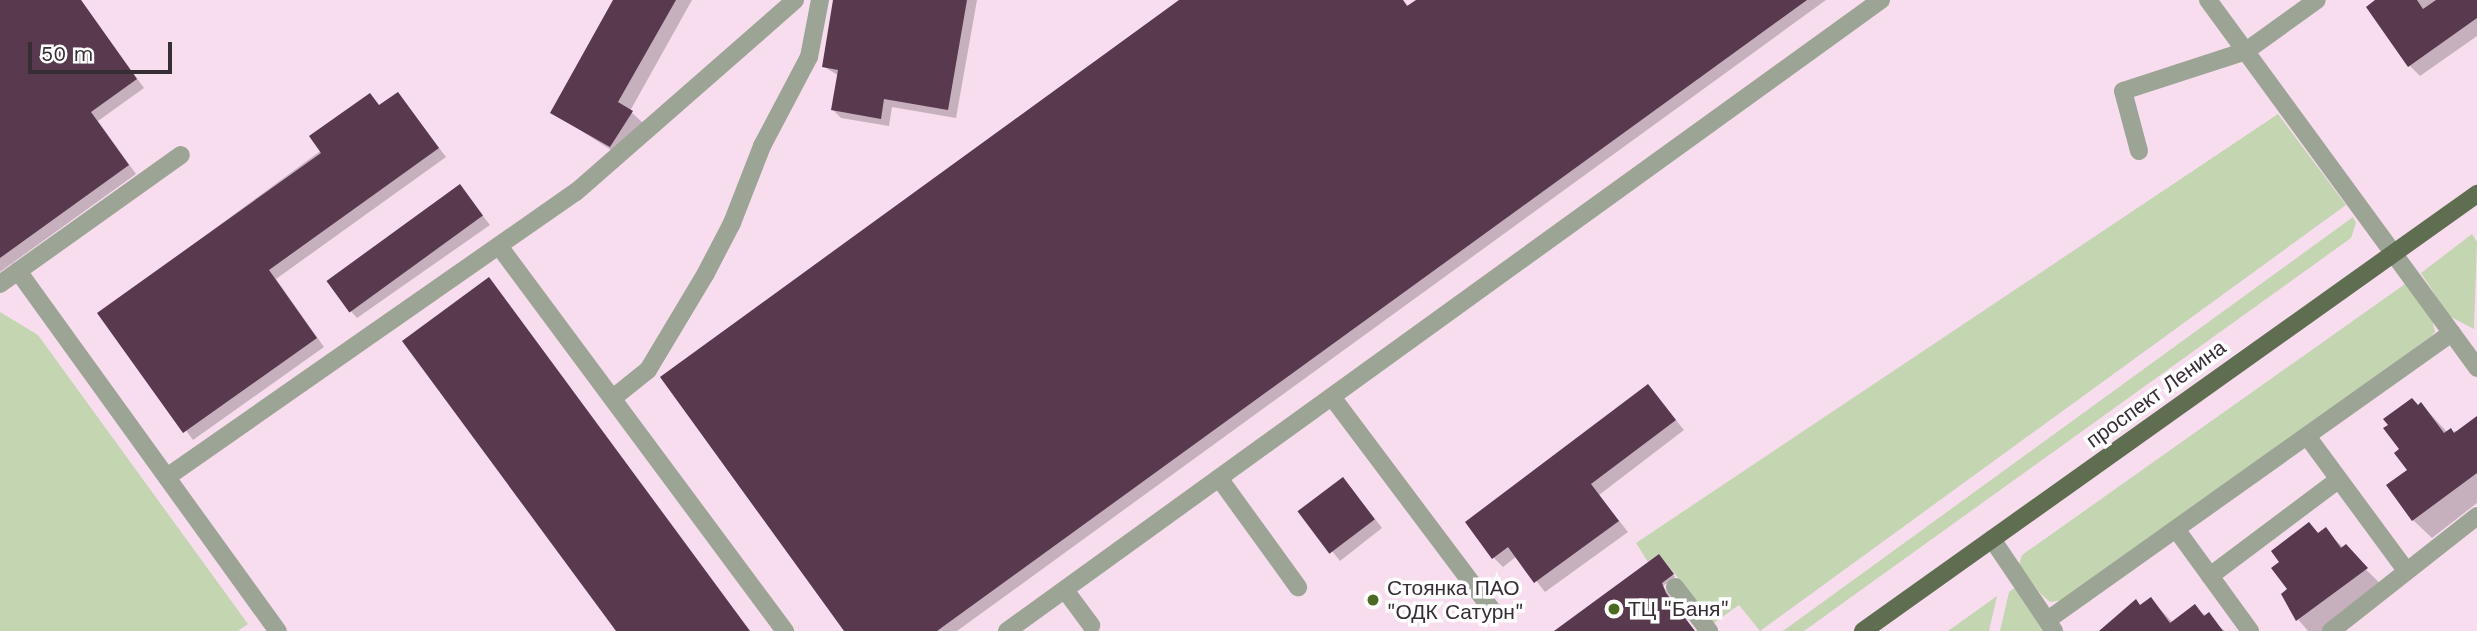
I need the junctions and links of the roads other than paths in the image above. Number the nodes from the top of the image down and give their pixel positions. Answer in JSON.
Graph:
{"nodes":[{"id":1,"x":795,"y":0,"type":"edge"},
{"id":2,"x":820,"y":0,"type":"edge"},
{"id":3,"x":1881,"y":0,"type":"edge"},
{"id":4,"x":2208,"y":0,"type":"edge"},
{"id":5,"x":2317,"y":0,"type":"edge"},
{"id":6,"x":2246,"y":51,"type":"junction"},
{"id":7,"x":2139,"y":151,"type":"dead end"},
{"id":8,"x":181,"y":155,"type":"dead end"},
{"id":9,"x":2477,"y":194,"type":"edge"},
{"id":10,"x":499,"y":246,"type":"junction"},
{"id":11,"x":2394,"y":252,"type":"junction"},
{"id":12,"x":18,"y":271,"type":"junction"},
{"id":13,"x":0,"y":284,"type":"edge"},
{"id":14,"x":2452,"y":333,"type":"junction"},
{"id":15,"x":2474,"y":358,"type":"edge"},
{"id":16,"x":1332,"y":397,"type":"junction"},
{"id":17,"x":613,"y":398,"type":"junction"},
{"id":18,"x":2307,"y":436,"type":"junction"},
{"id":19,"x":167,"y":477,"type":"junction"},
{"id":20,"x":1219,"y":478,"type":"junction"},
{"id":21,"x":2338,"y":480,"type":"junction"},
{"id":22,"x":2477,"y":516,"type":"edge"},
{"id":23,"x":2176,"y":529,"type":"junction"},
{"id":24,"x":1992,"y":539,"type":"junction"},
{"id":25,"x":2405,"y":569,"type":"junction"},
{"id":26,"x":2210,"y":576,"type":"junction"},
{"id":27,"x":1298,"y":587,"type":"dead end"},
{"id":28,"x":1675,"y":587,"type":"dead end"},
{"id":29,"x":1065,"y":590,"type":"junction"},
{"id":30,"x":1492,"y":610,"type":"dead end"},
{"id":31,"x":1091,"y":625,"type":"dead end"},
{"id":32,"x":2051,"y":625,"type":"edge"},
{"id":33,"x":1011,"y":630,"type":"edge"},
{"id":34,"x":278,"y":631,"type":"edge"},
{"id":35,"x":785,"y":631,"type":"edge"},
{"id":36,"x":1709,"y":631,"type":"edge"},
{"id":37,"x":1863,"y":631,"type":"edge"},
{"id":38,"x":2250,"y":631,"type":"edge"},
{"id":39,"x":2331,"y":631,"type":"edge"}],
"edges":[{"from":1,"to":10,"type":"lane"},
{"from":2,"to":17,"type":"lane"},
{"from":3,"to":16,"type":"lane"},
{"from":4,"to":6,"type":"lane"},
{"from":5,"to":6,"type":"lane"},
{"from":6,"to":7,"type":"lane"},
{"from":6,"to":11,"type":"lane"},
{"from":8,"to":12,"type":"lane"},
{"from":9,"to":11,"type":"main road","name":"проспект Ленина"},
{"from":10,"to":17,"type":"lane"},
{"from":10,"to":19,"type":"lane"},
{"from":11,"to":14,"type":"lane"},
{"from":11,"to":24,"type":"main road","name":"проспект Ленина"},
{"from":12,"to":13,"type":"lane"},
{"from":12,"to":19,"type":"lane"},
{"from":14,"to":15,"type":"lane"},
{"from":14,"to":18,"type":"lane"},
{"from":16,"to":20,"type":"lane"},
{"from":16,"to":30,"type":"lane"},
{"from":17,"to":35,"type":"lane"},
{"from":18,"to":21,"type":"lane"},
{"from":18,"to":23,"type":"lane"},
{"from":19,"to":34,"type":"lane"},
{"from":20,"to":27,"type":"lane"},
{"from":20,"to":29,"type":"lane"},
{"from":21,"to":25,"type":"lane"},
{"from":21,"to":26,"type":"lane"},
{"from":22,"to":25,"type":"lane"},
{"from":23,"to":26,"type":"lane"},
{"from":23,"to":32,"type":"lane"},
{"from":24,"to":32,"type":"lane"},
{"from":24,"to":37,"type":"main road","name":"проспект Ленина"},
{"from":25,"to":39,"type":"lane"},
{"from":26,"to":38,"type":"lane"},
{"from":28,"to":36,"type":"lane"},
{"from":29,"to":31,"type":"lane"},
{"from":29,"to":33,"type":"lane"}]}
